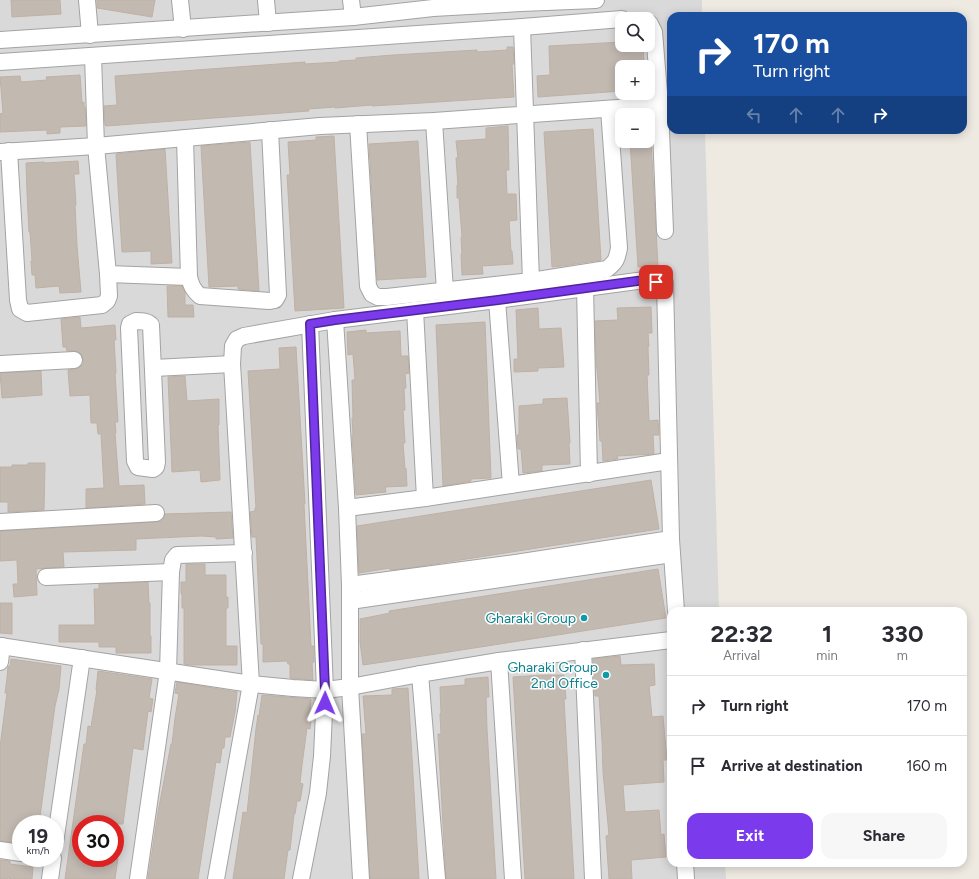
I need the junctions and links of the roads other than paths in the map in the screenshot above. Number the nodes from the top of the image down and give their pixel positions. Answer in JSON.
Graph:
{"nodes":[{"id":1,"x":87,"y":0,"type":"edge"},
{"id":2,"x":180,"y":0,"type":"edge"},
{"id":3,"x":266,"y":0,"type":"edge"},
{"id":4,"x":351,"y":0,"type":"edge"},
{"id":5,"x":596,"y":0,"type":"edge"},
{"id":6,"x":521,"y":1,"type":"edge"},
{"id":7,"x":558,"y":2,"type":"junction"},
{"id":8,"x":432,"y":4,"type":"edge"},
{"id":9,"x":472,"y":6,"type":"junction"},
{"id":10,"x":353,"y":17,"type":"junction"},
{"id":11,"x":615,"y":20,"type":"edge"},
{"id":12,"x":268,"y":23,"type":"junction"},
{"id":13,"x":560,"y":24,"type":"junction"},
{"id":14,"x":522,"y":27,"type":"junction"},
{"id":15,"x":183,"y":29,"type":"junction"},
{"id":16,"x":473,"y":30,"type":"junction"},
{"id":17,"x":136,"y":31,"type":"junction"},
{"id":18,"x":90,"y":35,"type":"junction"},
{"id":19,"x":0,"y":36,"type":"edge"},
{"id":20,"x":655,"y":44,"type":"edge"},
{"id":21,"x":138,"y":54,"type":"junction"},
{"id":22,"x":93,"y":56,"type":"junction"},
{"id":23,"x":0,"y":62,"type":"edge"},
{"id":24,"x":660,"y":105,"type":"junction"},
{"id":25,"x":609,"y":109,"type":"junction"},
{"id":26,"x":526,"y":114,"type":"junction"},
{"id":27,"x":434,"y":121,"type":"junction"},
{"id":28,"x":358,"y":124,"type":"junction"},
{"id":29,"x":270,"y":130,"type":"junction"},
{"id":30,"x":185,"y":138,"type":"junction"},
{"id":31,"x":96,"y":146,"type":"junction"},
{"id":32,"x":4,"y":152,"type":"edge"},
{"id":33,"x":665,"y":232,"type":"dead end"},
{"id":34,"x":108,"y":274,"type":"junction"},
{"id":35,"x":189,"y":277,"type":"junction"},
{"id":36,"x":531,"y":281,"type":"junction"},
{"id":37,"x":585,"y":287,"type":"junction"},
{"id":38,"x":445,"y":291,"type":"junction"},
{"id":39,"x":498,"y":300,"type":"junction"},
{"id":40,"x":415,"y":310,"type":"junction"},
{"id":41,"x":335,"y":320,"type":"junction"},
{"id":42,"x":310,"y":324,"type":"junction"},
{"id":43,"x":74,"y":360,"type":"dead end"},
{"id":44,"x":0,"y":364,"type":"edge"},
{"id":45,"x":232,"y":364,"type":"junction"},
{"id":46,"x":154,"y":368,"type":"junction"},
{"id":47,"x":669,"y":461,"type":"junction"},
{"id":48,"x":589,"y":474,"type":"junction"},
{"id":49,"x":511,"y":485,"type":"junction"},
{"id":50,"x":425,"y":498,"type":"junction"},
{"id":51,"x":347,"y":508,"type":"junction"},
{"id":52,"x":156,"y":513,"type":"dead end"},
{"id":53,"x":0,"y":522,"type":"edge"},
{"id":54,"x":672,"y":546,"type":"junction"},
{"id":55,"x":244,"y":553,"type":"junction"},
{"id":56,"x":171,"y":572,"type":"junction"},
{"id":57,"x":46,"y":577,"type":"dead end"},
{"id":58,"x":350,"y":593,"type":"junction"},
{"id":59,"x":676,"y":607,"type":"edge"},
{"id":60,"x":667,"y":640,"type":"edge"},
{"id":61,"x":582,"y":650,"type":"junction"},
{"id":62,"x":1,"y":651,"type":"edge"},
{"id":63,"x":82,"y":658,"type":"junction"},
{"id":64,"x":499,"y":660,"type":"junction"},
{"id":65,"x":168,"y":671,"type":"junction"},
{"id":66,"x":420,"y":674,"type":"junction"},
{"id":67,"x":251,"y":684,"type":"junction"},
{"id":68,"x":350,"y":687,"type":"junction"},
{"id":69,"x":325,"y":690,"type":"junction"},
{"id":70,"x":59,"y":815,"type":"edge"},
{"id":71,"x":0,"y":850,"type":"edge"},
{"id":72,"x":12,"y":852,"type":"edge"},
{"id":73,"x":52,"y":867,"type":"edge"},
{"id":74,"x":685,"y":867,"type":"edge"},
{"id":75,"x":50,"y":879,"type":"edge"},
{"id":76,"x":138,"y":879,"type":"edge"},
{"id":77,"x":216,"y":879,"type":"edge"},
{"id":78,"x":301,"y":879,"type":"edge"},
{"id":79,"x":361,"y":879,"type":"edge"},
{"id":80,"x":436,"y":879,"type":"edge"},
{"id":81,"x":513,"y":879,"type":"edge"},
{"id":82,"x":593,"y":879,"type":"edge"},
{"id":83,"x":686,"y":879,"type":"edge"}],
"edges":[{"from":1,"to":18,"type":"street"},
{"from":2,"to":15,"type":"street"},
{"from":3,"to":12,"type":"street"},
{"from":4,"to":10,"type":"street"},
{"from":5,"to":7,"type":"street"},
{"from":6,"to":7,"type":"street"},
{"from":6,"to":9,"type":"street"},
{"from":7,"to":13,"type":"street"},
{"from":8,"to":9,"type":"street"},
{"from":8,"to":10,"type":"street"},
{"from":9,"to":16,"type":"street"},
{"from":10,"to":12,"type":"street"},
{"from":11,"to":13,"type":"street"},
{"from":12,"to":15,"type":"street"},
{"from":13,"to":14,"type":"street"},
{"from":14,"to":16,"type":"street"},
{"from":14,"to":26,"type":"street"},
{"from":15,"to":17,"type":"street"},
{"from":16,"to":21,"type":"street"},
{"from":17,"to":18,"type":"street"},
{"from":17,"to":21,"type":"street"},
{"from":18,"to":19,"type":"street"},
{"from":20,"to":24,"type":"street"},
{"from":21,"to":22,"type":"street"},
{"from":22,"to":23,"type":"street"},
{"from":22,"to":31,"type":"street"},
{"from":24,"to":25,"type":"street"},
{"from":24,"to":33,"type":"street"},
{"from":25,"to":26,"type":"street"},
{"from":25,"to":36,"type":"street"},
{"from":26,"to":27,"type":"street"},
{"from":26,"to":36,"type":"street"},
{"from":27,"to":28,"type":"street"},
{"from":27,"to":38,"type":"street"},
{"from":28,"to":29,"type":"street"},
{"from":28,"to":38,"type":"street"},
{"from":29,"to":30,"type":"street"},
{"from":29,"to":35,"type":"street"},
{"from":30,"to":31,"type":"street"},
{"from":30,"to":35,"type":"street"},
{"from":31,"to":32,"type":"street"},
{"from":31,"to":34,"type":"street"},
{"from":32,"to":34,"type":"street"},
{"from":34,"to":35,"type":"street"},
{"from":36,"to":38,"type":"street"},
{"from":37,"to":39,"type":"street"},
{"from":37,"to":47,"type":"street"},
{"from":37,"to":48,"type":"street"},
{"from":39,"to":40,"type":"street"},
{"from":39,"to":49,"type":"street"},
{"from":40,"to":41,"type":"street"},
{"from":40,"to":50,"type":"street"},
{"from":41,"to":42,"type":"street"},
{"from":41,"to":51,"type":"street"},
{"from":42,"to":45,"type":"street"},
{"from":42,"to":69,"type":"street"},
{"from":43,"to":44,"type":"street"},
{"from":45,"to":46,"type":"street"},
{"from":45,"to":55,"type":"street"},
{"from":46,"to":46,"type":"street"},
{"from":47,"to":48,"type":"street"},
{"from":47,"to":54,"type":"street"},
{"from":48,"to":49,"type":"street"},
{"from":49,"to":50,"type":"street"},
{"from":50,"to":51,"type":"street"},
{"from":51,"to":58,"type":"street"},
{"from":52,"to":53,"type":"street"},
{"from":54,"to":58,"type":"street"},
{"from":54,"to":59,"type":"street"},
{"from":55,"to":56,"type":"street"},
{"from":55,"to":67,"type":"street"},
{"from":56,"to":57,"type":"street"},
{"from":56,"to":65,"type":"street"},
{"from":58,"to":68,"type":"street"},
{"from":60,"to":61,"type":"street"},
{"from":61,"to":64,"type":"street"},
{"from":61,"to":82,"type":"street"},
{"from":62,"to":63,"type":"street"},
{"from":63,"to":65,"type":"street"},
{"from":63,"to":70,"type":"street"},
{"from":64,"to":66,"type":"street"},
{"from":64,"to":81,"type":"street"},
{"from":65,"to":67,"type":"street"},
{"from":65,"to":76,"type":"street"},
{"from":66,"to":68,"type":"street"},
{"from":66,"to":80,"type":"street"},
{"from":67,"to":69,"type":"street"},
{"from":67,"to":77,"type":"street"},
{"from":68,"to":69,"type":"street"},
{"from":68,"to":79,"type":"street"},
{"from":69,"to":78,"type":"street"},
{"from":71,"to":72,"type":"street"},
{"from":73,"to":75,"type":"street"},
{"from":74,"to":83,"type":"street"}]}
